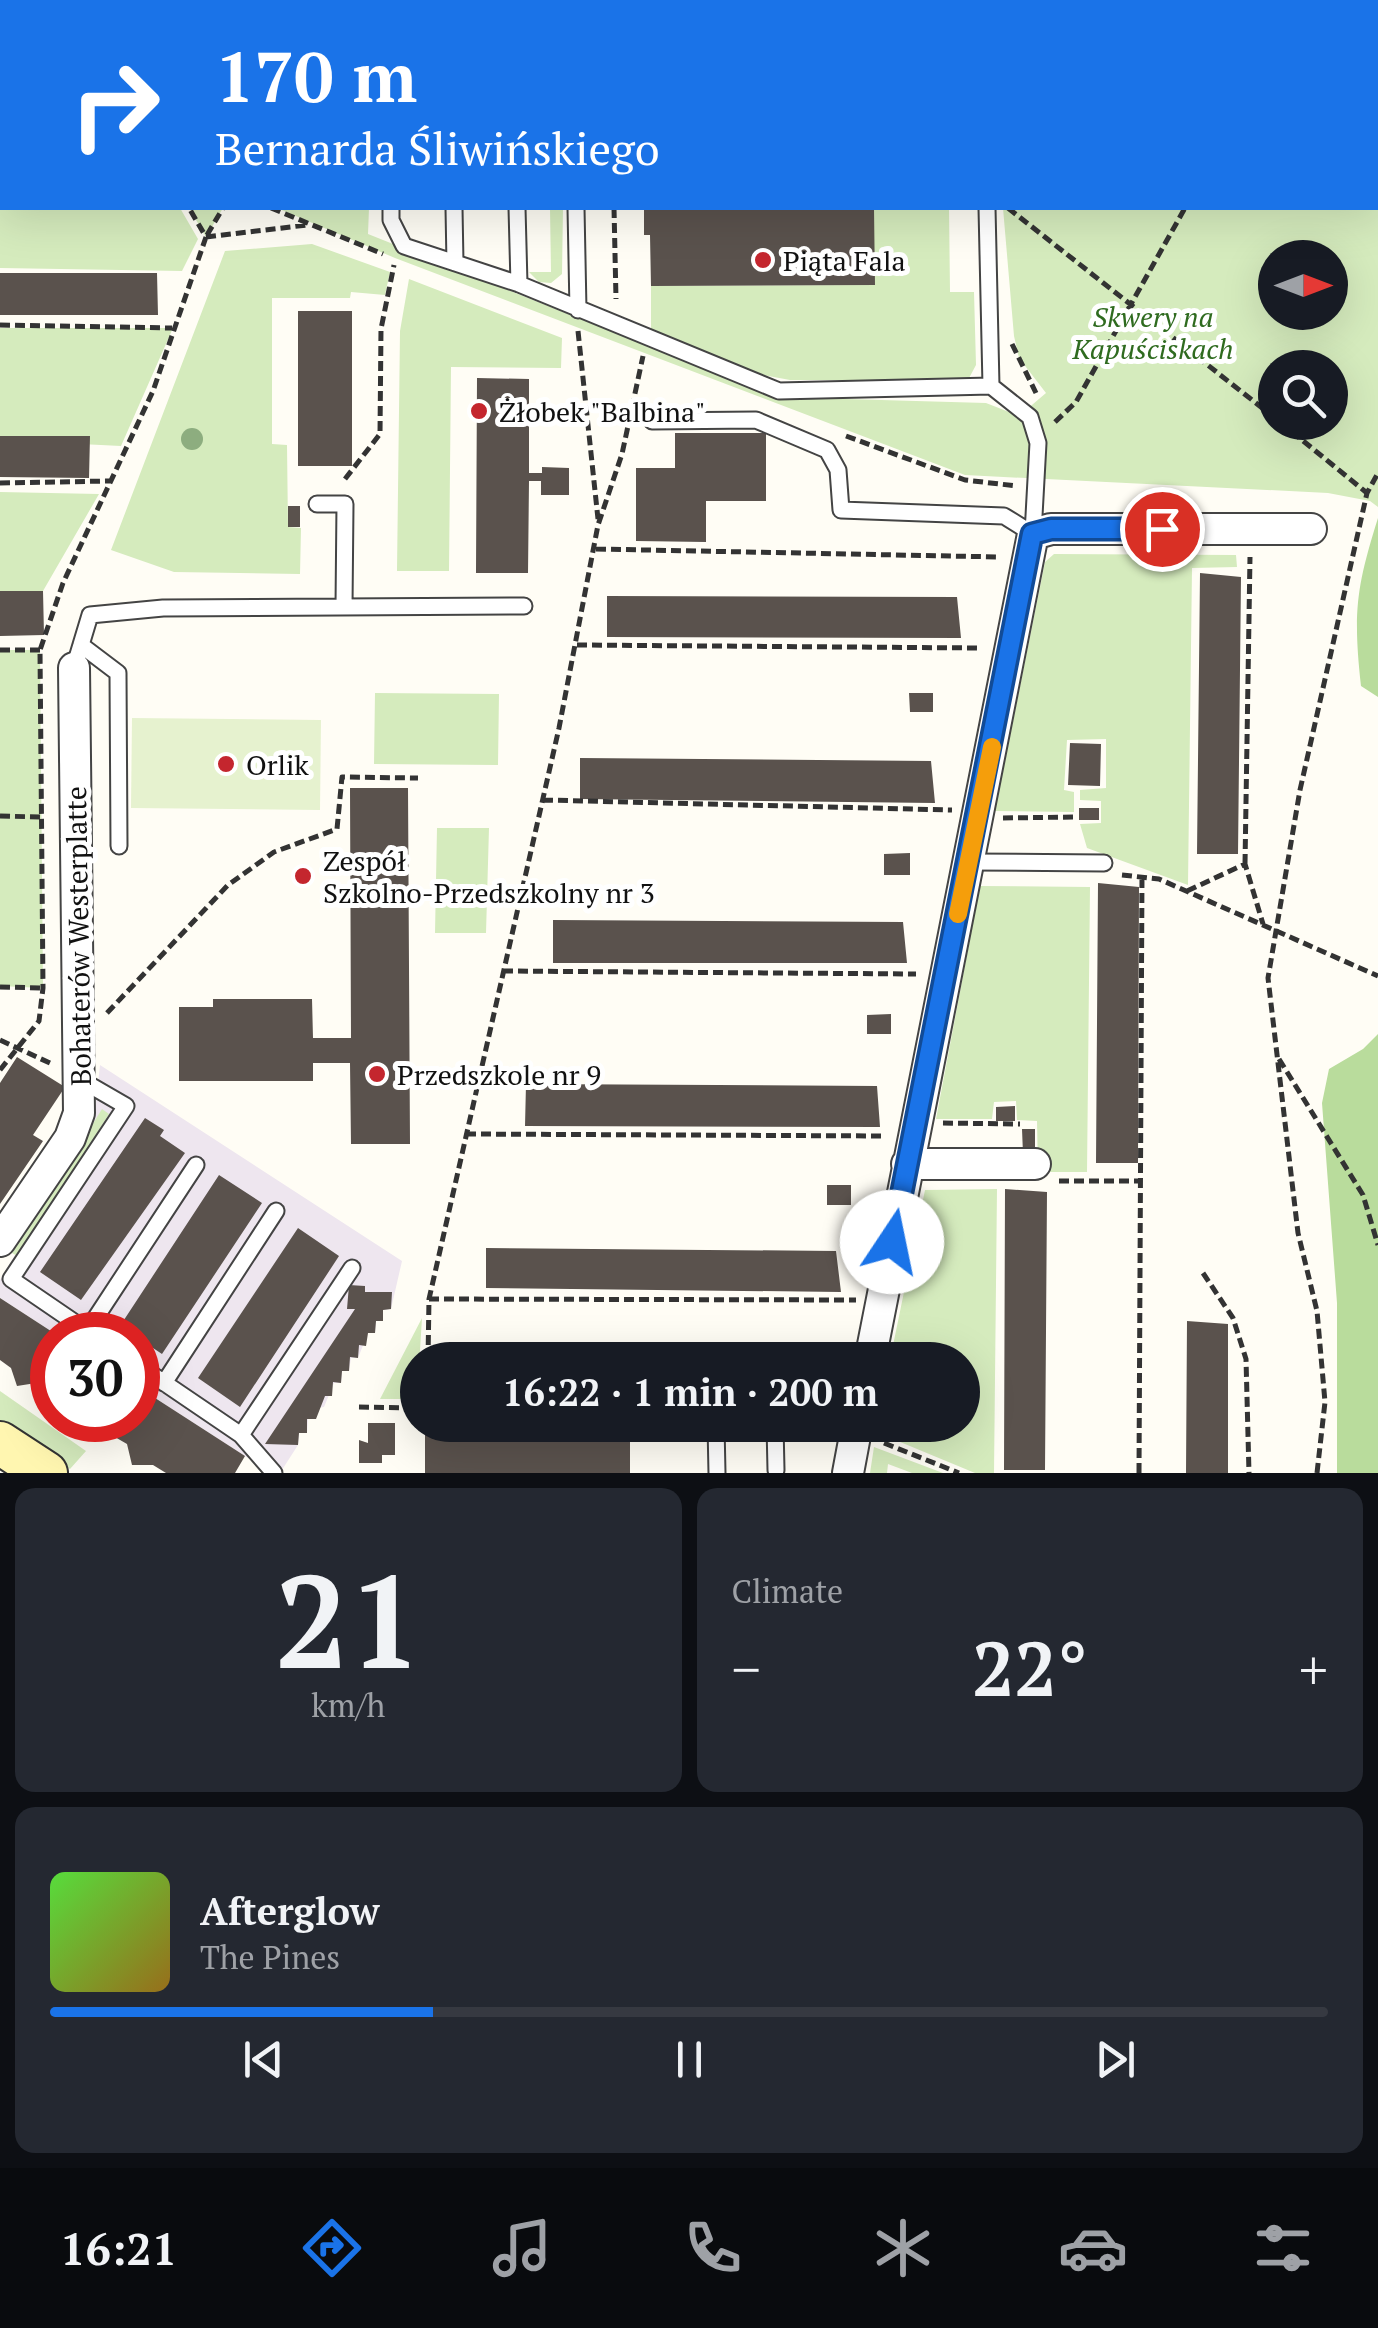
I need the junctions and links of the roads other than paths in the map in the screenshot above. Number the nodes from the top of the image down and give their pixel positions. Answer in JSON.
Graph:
{"nodes":[{"id":1,"x":391,"y":210,"type":"edge"},
{"id":2,"x":454,"y":210,"type":"edge"},
{"id":3,"x":518,"y":210,"type":"edge"},
{"id":4,"x":576,"y":210,"type":"edge"},
{"id":5,"x":987,"y":210,"type":"edge"},
{"id":6,"x":455,"y":263,"type":"junction"},
{"id":7,"x":519,"y":284,"type":"junction"},
{"id":8,"x":578,"y":310,"type":"junction"},
{"id":9,"x":991,"y":386,"type":"junction"},
{"id":10,"x":652,"y":421,"type":"dead end"},
{"id":11,"x":318,"y":504,"type":"dead end"},
{"id":12,"x":1311,"y":528,"type":"dead end"},
{"id":13,"x":1023,"y":546,"type":"junction"},
{"id":14,"x":524,"y":606,"type":"dead end"},
{"id":15,"x":344,"y":607,"type":"junction"},
{"id":16,"x":77,"y":656,"type":"junction"},
{"id":17,"x":119,"y":846,"type":"dead end"},
{"id":18,"x":968,"y":862,"type":"junction"},
{"id":19,"x":1110,"y":869,"type":"road end"},
{"id":20,"x":81,"y":1080,"type":"junction"},
{"id":21,"x":902,"y":1150,"type":"junction"},
{"id":22,"x":196,"y":1165,"type":"dead end"},
{"id":23,"x":1045,"y":1172,"type":"road end"},
{"id":24,"x":276,"y":1211,"type":"dead end"},
{"id":25,"x":0,"y":1241,"type":"edge"},
{"id":26,"x":352,"y":1268,"type":"dead end"},
{"id":27,"x":59,"y":1312,"type":"edge"},
{"id":28,"x":103,"y":1312,"type":"edge"},
{"id":29,"x":873,"y":1342,"type":"edge"},
{"id":30,"x":160,"y":1380,"type":"edge"},
{"id":31,"x":164,"y":1383,"type":"junction"},
{"id":32,"x":241,"y":1435,"type":"junction"},
{"id":33,"x":0,"y":1442,"type":"edge"},
{"id":34,"x":716,"y":1442,"type":"edge"},
{"id":35,"x":776,"y":1442,"type":"edge"},
{"id":36,"x":858,"y":1442,"type":"edge"},
{"id":37,"x":776,"y":1470,"type":"dead end"},
{"id":38,"x":46,"y":1473,"type":"edge"},
{"id":39,"x":274,"y":1473,"type":"edge"},
{"id":40,"x":716,"y":1473,"type":"edge"},
{"id":41,"x":848,"y":1473,"type":"edge"}],
"edges":[{"from":1,"to":6,"type":"lane"},
{"from":2,"to":6,"type":"lane"},
{"from":3,"to":7,"type":"lane"},
{"from":4,"to":8,"type":"lane"},
{"from":5,"to":9,"type":"lane"},
{"from":6,"to":7,"type":"lane"},
{"from":7,"to":8,"type":"lane"},
{"from":8,"to":9,"type":"lane"},
{"from":9,"to":13,"type":"lane"},
{"from":10,"to":13,"type":"lane"},
{"from":11,"to":15,"type":"lane"},
{"from":12,"to":13,"type":"street"},
{"from":13,"to":18,"type":"street"},
{"from":14,"to":15,"type":"lane"},
{"from":15,"to":16,"type":"lane"},
{"from":16,"to":17,"type":"lane"},
{"from":16,"to":20,"type":"street","name":"Bohaterów Westerplatte"},
{"from":18,"to":19,"type":"lane"},
{"from":18,"to":21,"type":"street"},
{"from":20,"to":25,"type":"street","name":"Bohaterów Westerplatte"},
{"from":20,"to":27,"type":"lane"},
{"from":21,"to":23,"type":"street"},
{"from":21,"to":29,"type":"street"},
{"from":22,"to":28,"type":"lane"},
{"from":24,"to":31,"type":"lane"},
{"from":26,"to":32,"type":"lane"},
{"from":30,"to":31,"type":"lane"},
{"from":31,"to":32,"type":"lane"},
{"from":32,"to":39,"type":"lane"},
{"from":33,"to":38,"type":"street"},
{"from":34,"to":40,"type":"lane"},
{"from":35,"to":37,"type":"lane"},
{"from":36,"to":41,"type":"street"}]}
